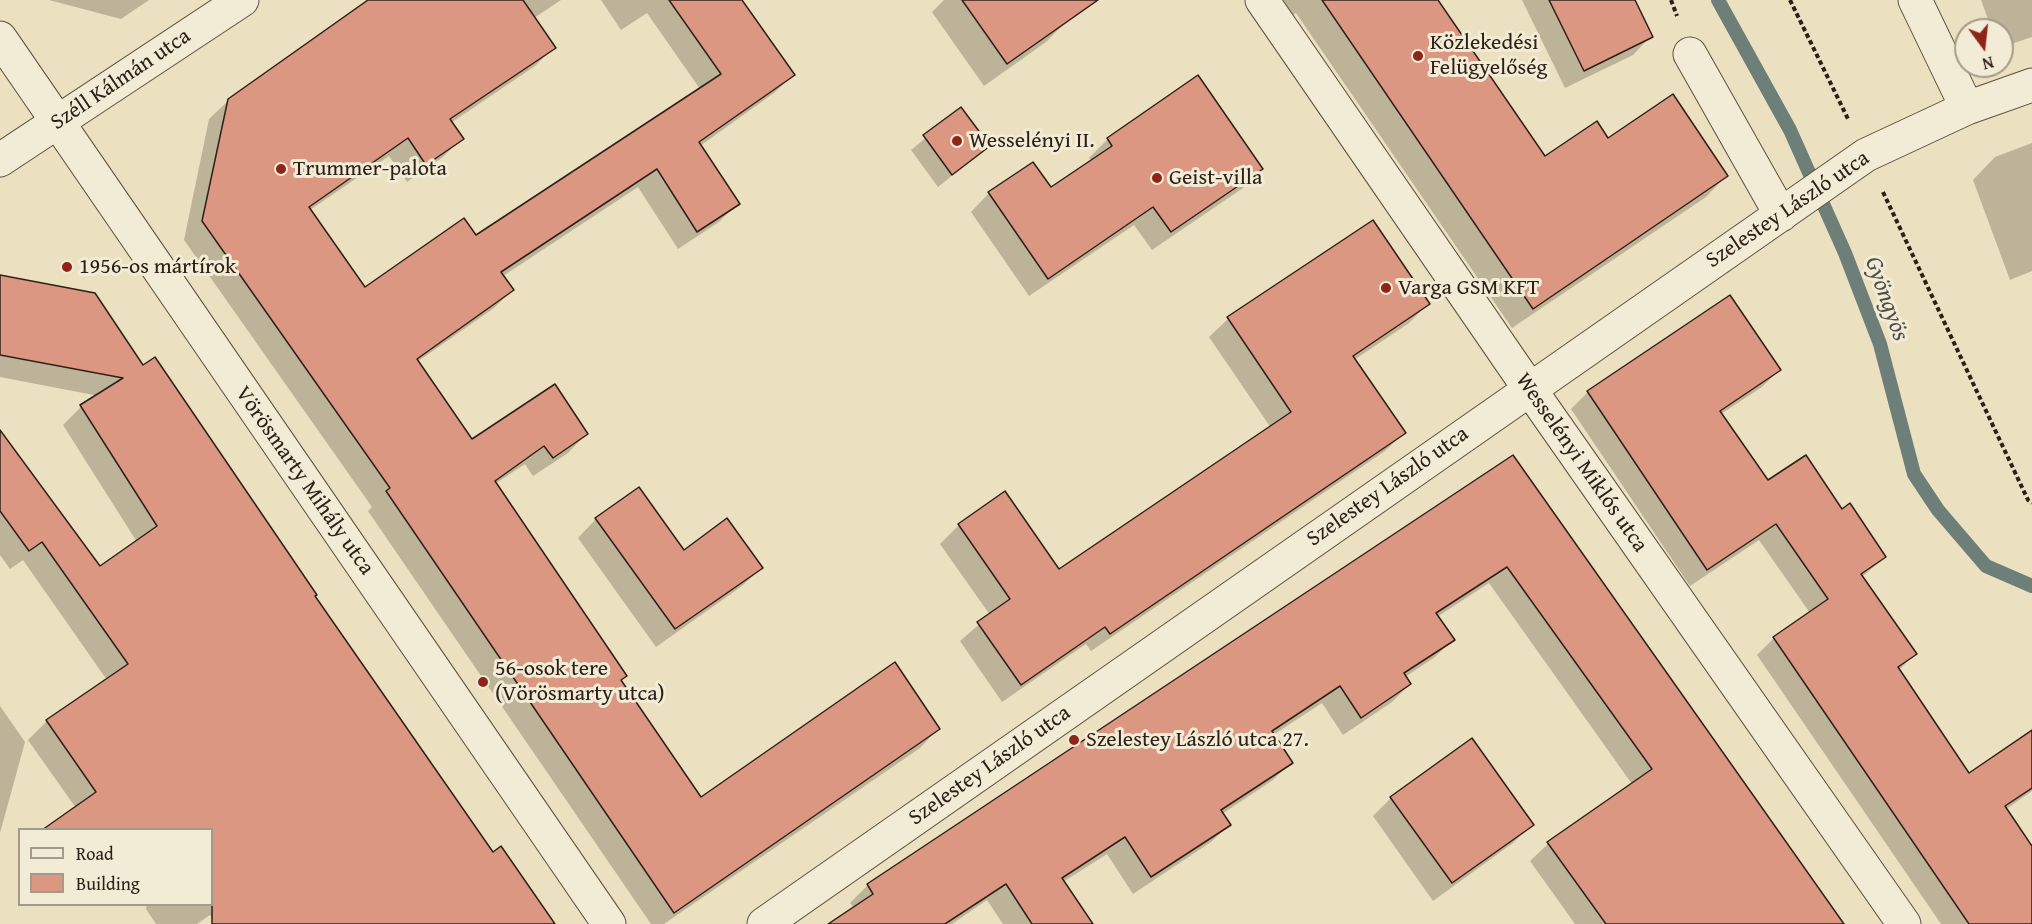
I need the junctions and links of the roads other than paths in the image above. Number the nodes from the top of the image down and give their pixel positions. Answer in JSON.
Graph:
{"nodes":[{"id":1,"x":242,"y":0,"type":"edge"},
{"id":2,"x":1262,"y":0,"type":"edge"},
{"id":3,"x":1915,"y":0,"type":"edge"},
{"id":4,"x":0,"y":38,"type":"edge"},
{"id":5,"x":1690,"y":54,"type":"dead end"},
{"id":6,"x":2032,"y":85,"type":"edge"},
{"id":7,"x":1967,"y":108,"type":"junction"},
{"id":8,"x":57,"y":122,"type":"junction"},
{"id":9,"x":0,"y":160,"type":"edge"},
{"id":10,"x":1792,"y":207,"type":"junction"},
{"id":11,"x":1529,"y":388,"type":"junction"},
{"id":12,"x":609,"y":924,"type":"edge"},
{"id":13,"x":764,"y":924,"type":"edge"},
{"id":14,"x":1904,"y":924,"type":"edge"}],
"edges":[{"from":1,"to":8,"type":"street","name":"Széll Kálmán utca"},
{"from":2,"to":11,"type":"street","name":"Wesselényi Miklós utca"},
{"from":3,"to":7,"type":"street"},
{"from":4,"to":8,"type":"street","name":"Vörösmarty Mihály utca"},
{"from":5,"to":10,"type":"street"},
{"from":6,"to":7,"type":"street","name":"Szelestey László utca"},
{"from":7,"to":10,"type":"street","name":"Szelestey László utca"},
{"from":8,"to":9,"type":"street","name":"Széll Kálmán utca"},
{"from":8,"to":12,"type":"street","name":"Vörösmarty Mihály utca"},
{"from":10,"to":11,"type":"street","name":"Szelestey László utca"},
{"from":11,"to":13,"type":"street","name":"Szelestey László utca"},
{"from":11,"to":14,"type":"street","name":"Wesselényi Miklós utca"}]}
